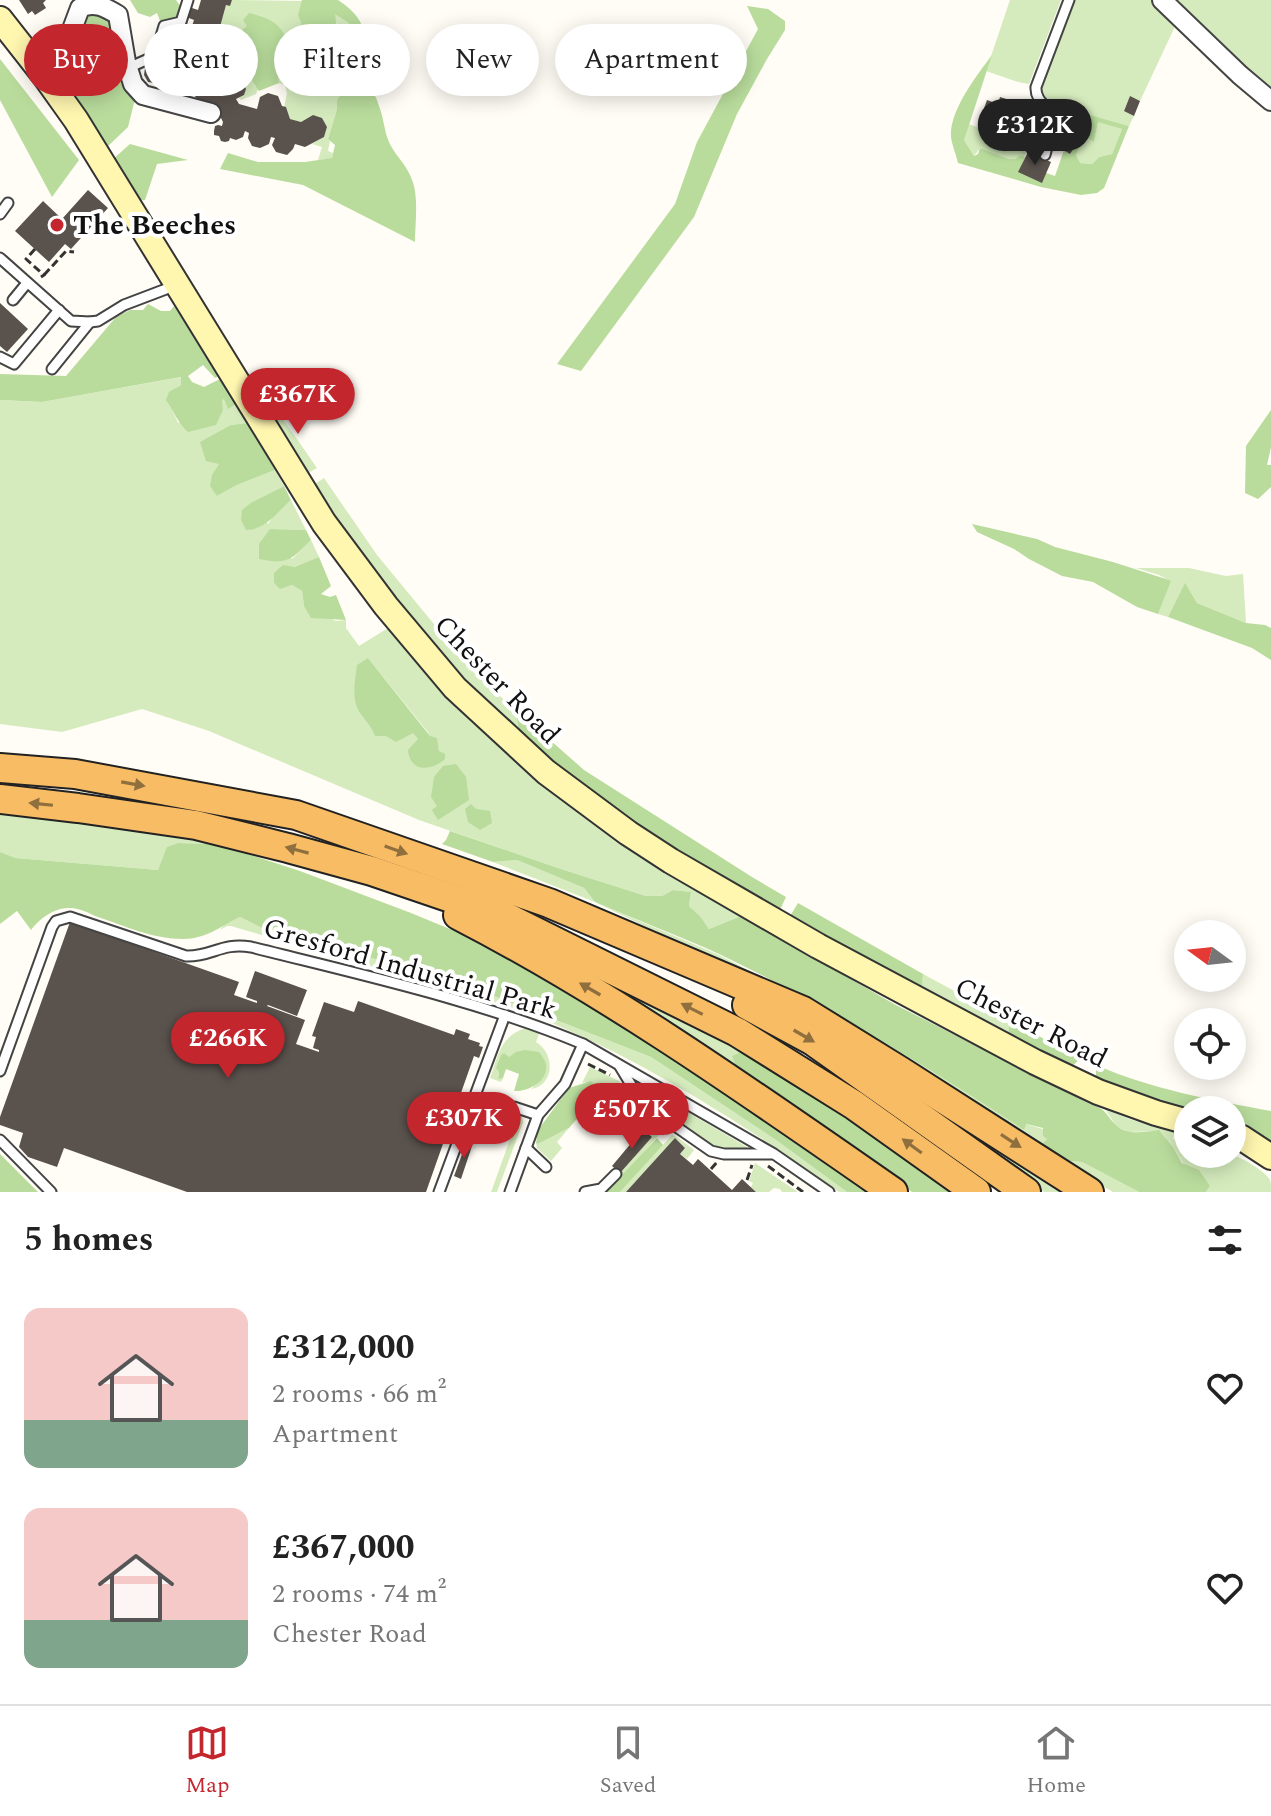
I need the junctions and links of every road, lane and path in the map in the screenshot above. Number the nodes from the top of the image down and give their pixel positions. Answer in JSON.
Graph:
{"nodes":[{"id":1,"x":188,"y":0,"type":"edge"},
{"id":2,"x":1069,"y":0,"type":"edge"},
{"id":3,"x":1162,"y":0,"type":"edge"},
{"id":4,"x":0,"y":19,"type":"edge"},
{"id":5,"x":74,"y":24,"type":"edge"},
{"id":6,"x":120,"y":24,"type":"edge"},
{"id":7,"x":24,"y":50,"type":"edge"},
{"id":8,"x":128,"y":68,"type":"joint"},
{"id":9,"x":59,"y":96,"type":"edge"},
{"id":10,"x":1271,"y":101,"type":"edge"},
{"id":11,"x":211,"y":113,"type":"dead end"},
{"id":12,"x":1045,"y":155,"type":"dead end"},
{"id":13,"x":8,"y":203,"type":"dead end"},
{"id":14,"x":0,"y":214,"type":"edge"},
{"id":15,"x":35,"y":249,"type":"dead end"},
{"id":16,"x":74,"y":252,"type":"dead end"},
{"id":17,"x":0,"y":258,"type":"edge"},
{"id":18,"x":44,"y":275,"type":"junction"},
{"id":19,"x":32,"y":282,"type":"junction"},
{"id":20,"x":178,"y":285,"type":"junction"},
{"id":21,"x":13,"y":300,"type":"dead end"},
{"id":22,"x":59,"y":310,"type":"junction"},
{"id":23,"x":90,"y":322,"type":"junction"},
{"id":24,"x":0,"y":357,"type":"edge"},
{"id":25,"x":52,"y":369,"type":"dead end"},
{"id":26,"x":0,"y":768,"type":"edge"},
{"id":27,"x":0,"y":799,"type":"edge"},
{"id":28,"x":372,"y":871,"type":"junction"},
{"id":29,"x":613,"y":931,"type":"junction"},
{"id":30,"x":505,"y":1015,"type":"junction"},
{"id":31,"x":583,"y":1044,"type":"junction"},
{"id":32,"x":577,"y":1058,"type":"junction"},
{"id":33,"x":618,"y":1062,"type":"junction"},
{"id":34,"x":0,"y":1071,"type":"edge"},
{"id":35,"x":631,"y":1086,"type":"junction"},
{"id":36,"x":500,"y":1110,"type":"dead end"},
{"id":37,"x":538,"y":1115,"type":"junction"},
{"id":38,"x":1174,"y":1117,"type":"edge"},
{"id":39,"x":0,"y":1140,"type":"edge"},
{"id":40,"x":1246,"y":1141,"type":"edge"},
{"id":41,"x":526,"y":1148,"type":"junction"},
{"id":42,"x":774,"y":1154,"type":"junction"},
{"id":43,"x":1271,"y":1157,"type":"edge"},
{"id":44,"x":753,"y":1161,"type":"dead end"},
{"id":45,"x":762,"y":1162,"type":"dead end"},
{"id":46,"x":546,"y":1167,"type":"dead end"},
{"id":47,"x":616,"y":1174,"type":"dead end"},
{"id":48,"x":747,"y":1180,"type":"dead end"},
{"id":49,"x":51,"y":1192,"type":"edge"},
{"id":50,"x":439,"y":1192,"type":"edge"},
{"id":51,"x":510,"y":1192,"type":"edge"},
{"id":52,"x":585,"y":1192,"type":"edge"},
{"id":53,"x":803,"y":1192,"type":"edge"},
{"id":54,"x":829,"y":1192,"type":"edge"},
{"id":55,"x":893,"y":1192,"type":"edge"},
{"id":56,"x":976,"y":1192,"type":"edge"},
{"id":57,"x":1026,"y":1192,"type":"edge"},
{"id":58,"x":1089,"y":1192,"type":"edge"}],
"edges":[{"from":1,"to":8,"type":"lane"},
{"from":2,"to":12,"type":"lane"},
{"from":3,"to":10,"type":"street"},
{"from":4,"to":7,"type":"main road","name":"Chester Road"},
{"from":5,"to":6,"type":"street"},
{"from":8,"to":11,"type":"street"},
{"from":9,"to":20,"type":"main road","name":"Chester Road"},
{"from":13,"to":14,"type":"lane"},
{"from":15,"to":18,"type":"path"},
{"from":16,"to":18,"type":"path"},
{"from":17,"to":19,"type":"lane"},
{"from":18,"to":19,"type":"path"},
{"from":19,"to":21,"type":"lane"},
{"from":19,"to":22,"type":"lane"},
{"from":20,"to":23,"type":"lane"},
{"from":20,"to":38,"type":"main road","name":"Chester Road"},
{"from":22,"to":23,"type":"lane"},
{"from":22,"to":24,"type":"lane"},
{"from":23,"to":25,"type":"lane"},
{"from":26,"to":29,"type":"highway","one_way":true},
{"from":28,"to":27,"type":"highway","one_way":true},
{"from":55,"to":28,"type":"highway","one_way":true},
{"from":56,"to":28,"type":"highway","one_way":true},
{"from":29,"to":57,"type":"highway","one_way":true},
{"from":29,"to":58,"type":"highway","one_way":true},
{"from":30,"to":31,"type":"lane","name":"Gresford Industrial Park"},
{"from":30,"to":34,"type":"lane","name":"Gresford Industrial Park"},
{"from":30,"to":50,"type":"lane"},
{"from":31,"to":32,"type":"lane","name":"Gresford Industrial Park"},
{"from":31,"to":33,"type":"lane","name":"Gresford Industrial Park"},
{"from":32,"to":35,"type":"path"},
{"from":32,"to":37,"type":"lane","name":"Gresford Industrial Park"},
{"from":33,"to":35,"type":"lane"},
{"from":33,"to":42,"type":"lane","name":"Gresford Industrial Park"},
{"from":35,"to":42,"type":"lane"},
{"from":36,"to":37,"type":"lane"},
{"from":37,"to":41,"type":"lane","name":"Gresford Industrial Park"},
{"from":39,"to":49,"type":"lane"},
{"from":40,"to":43,"type":"main road"},
{"from":41,"to":46,"type":"lane"},
{"from":41,"to":51,"type":"lane","name":"Gresford Industrial Park"},
{"from":42,"to":54,"type":"lane","name":"Gresford Industrial Park"},
{"from":44,"to":48,"type":"path"},
{"from":45,"to":53,"type":"path"},
{"from":47,"to":52,"type":"lane"}]}
